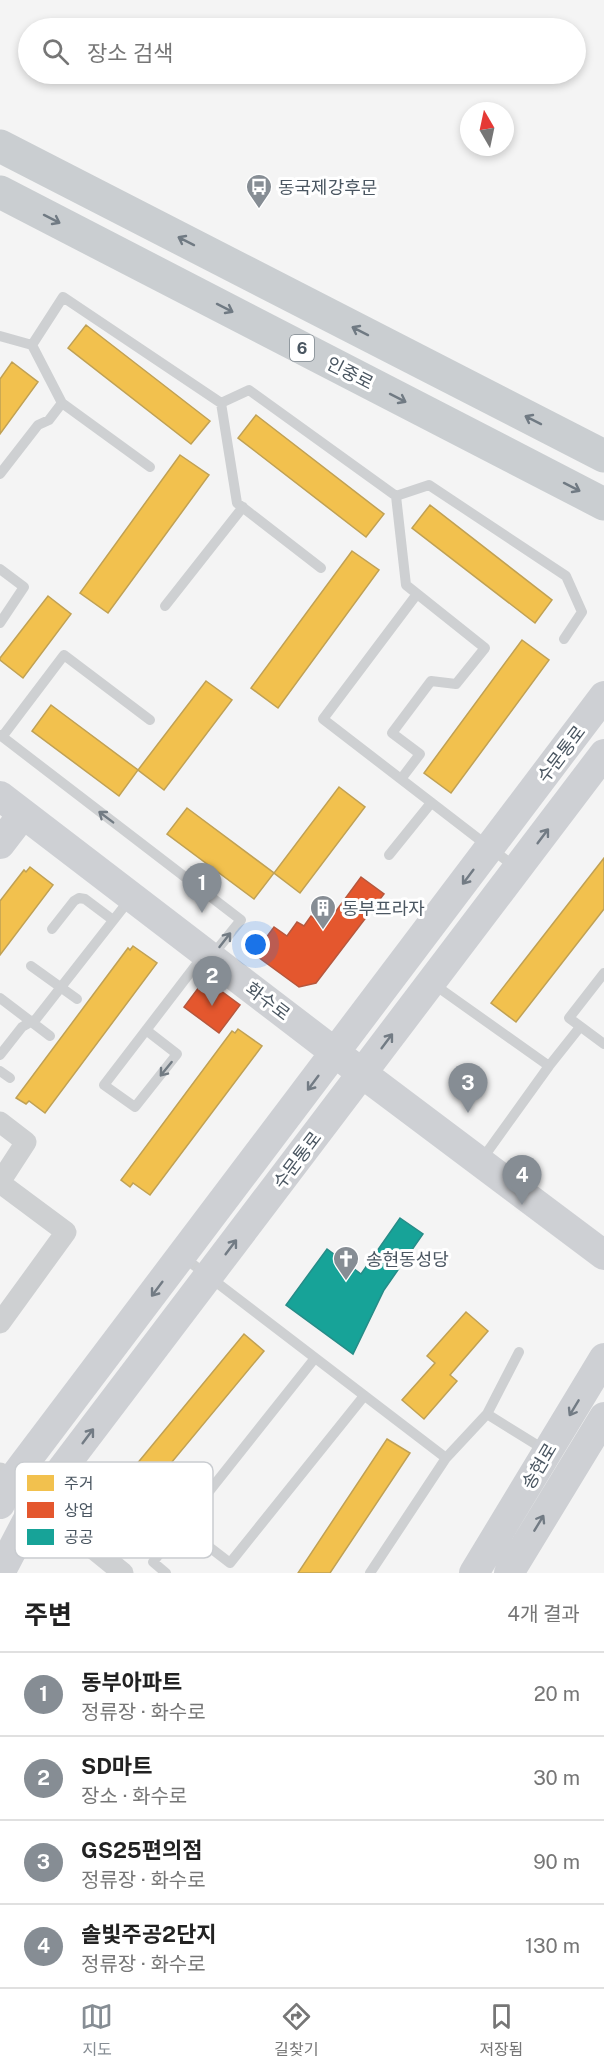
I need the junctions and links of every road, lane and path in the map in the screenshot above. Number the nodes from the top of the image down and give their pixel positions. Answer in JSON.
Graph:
{"nodes":[{"id":1,"x":0,"y":146,"type":"edge"},
{"id":2,"x":0,"y":192,"type":"edge"},
{"id":3,"x":0,"y":336,"type":"edge"},
{"id":4,"x":32,"y":345,"type":"junction"},
{"id":5,"x":62,"y":403,"type":"junction"},
{"id":6,"x":220,"y":403,"type":"junction"},
{"id":7,"x":604,"y":456,"type":"edge"},
{"id":8,"x":150,"y":467,"type":"dead end"},
{"id":9,"x":0,"y":474,"type":"edge"},
{"id":10,"x":396,"y":496,"type":"junction"},
{"id":11,"x":604,"y":504,"type":"edge"},
{"id":12,"x":243,"y":507,"type":"junction"},
{"id":13,"x":321,"y":568,"type":"dead end"},
{"id":14,"x":0,"y":569,"type":"edge"},
{"id":15,"x":417,"y":594,"type":"junction"},
{"id":16,"x":165,"y":606,"type":"dead end"},
{"id":17,"x":0,"y":623,"type":"edge"},
{"id":18,"x":564,"y":639,"type":"dead end"},
{"id":19,"x":604,"y":696,"type":"edge"},
{"id":20,"x":150,"y":720,"type":"dead end"},
{"id":21,"x":1,"y":736,"type":"edge"},
{"id":22,"x":604,"y":754,"type":"edge"},
{"id":23,"x":400,"y":779,"type":"junction"},
{"id":24,"x":0,"y":796,"type":"edge"},
{"id":25,"x":431,"y":802,"type":"junction"},
{"id":26,"x":23,"y":814,"type":"junction"},
{"id":27,"x":0,"y":844,"type":"edge"},
{"id":28,"x":490,"y":848,"type":"junction"},
{"id":29,"x":389,"y":855,"type":"dead end"},
{"id":30,"x":518,"y":869,"type":"junction"},
{"id":31,"x":132,"y":897,"type":"junction"},
{"id":32,"x":113,"y":920,"type":"junction"},
{"id":33,"x":52,"y":929,"type":"dead end"},
{"id":34,"x":211,"y":957,"type":"junction"},
{"id":35,"x":31,"y":966,"type":"dead end"},
{"id":36,"x":604,"y":973,"type":"edge"},
{"id":37,"x":432,"y":982,"type":"junction"},
{"id":38,"x":62,"y":988,"type":"junction"},
{"id":39,"x":0,"y":998,"type":"edge"},
{"id":40,"x":77,"y":999,"type":"dead end"},
{"id":41,"x":31,"y":1022,"type":"junction"},
{"id":42,"x":580,"y":1027,"type":"junction"},
{"id":43,"x":146,"y":1030,"type":"junction"},
{"id":44,"x":50,"y":1036,"type":"dead end"},
{"id":45,"x":604,"y":1044,"type":"edge"},
{"id":46,"x":335,"y":1053,"type":"junction"},
{"id":47,"x":0,"y":1055,"type":"edge"},
{"id":48,"x":549,"y":1066,"type":"junction"},
{"id":49,"x":0,"y":1071,"type":"edge"},
{"id":50,"x":363,"y":1074,"type":"junction"},
{"id":51,"x":10,"y":1078,"type":"dead end"},
{"id":52,"x":0,"y":1122,"type":"edge"},
{"id":53,"x":480,"y":1162,"type":"junction"},
{"id":54,"x":0,"y":1183,"type":"edge"},
{"id":55,"x":604,"y":1255,"type":"edge"},
{"id":56,"x":182,"y":1256,"type":"junction"},
{"id":57,"x":209,"y":1277,"type":"junction"},
{"id":58,"x":0,"y":1323,"type":"edge"},
{"id":59,"x":519,"y":1352,"type":"dead end"},
{"id":60,"x":315,"y":1358,"type":"junction"},
{"id":61,"x":604,"y":1358,"type":"edge"},
{"id":62,"x":364,"y":1396,"type":"junction"},
{"id":63,"x":487,"y":1414,"type":"junction"},
{"id":64,"x":604,"y":1417,"type":"edge"},
{"id":65,"x":548,"y":1451,"type":"junction"},
{"id":66,"x":446,"y":1458,"type":"junction"},
{"id":67,"x":23,"y":1462,"type":"edge"},
{"id":68,"x":68,"y":1462,"type":"edge"},
{"id":69,"x":15,"y":1472,"type":"edge"},
{"id":70,"x":4,"y":1486,"type":"edge"},
{"id":71,"x":213,"y":1487,"type":"edge"},
{"id":72,"x":15,"y":1544,"type":"edge"},
{"id":73,"x":213,"y":1550,"type":"edge"},
{"id":74,"x":105,"y":1558,"type":"edge"},
{"id":75,"x":156,"y":1558,"type":"edge"},
{"id":76,"x":0,"y":1573,"type":"edge"},
{"id":77,"x":123,"y":1573,"type":"edge"},
{"id":78,"x":166,"y":1573,"type":"edge"},
{"id":79,"x":370,"y":1573,"type":"edge"},
{"id":80,"x":474,"y":1573,"type":"edge"},
{"id":81,"x":509,"y":1573,"type":"edge"}],
"edges":[{"from":7,"to":1,"type":"main road","number":"6","one_way":true},
{"from":2,"to":11,"type":"main road","name":"인중로","number":"6","one_way":true},
{"from":3,"to":4,"type":"lane"},
{"from":4,"to":5,"type":"lane"},
{"from":4,"to":6,"type":"lane"},
{"from":5,"to":8,"type":"lane"},
{"from":5,"to":9,"type":"lane"},
{"from":6,"to":10,"type":"lane"},
{"from":6,"to":12,"type":"lane"},
{"from":10,"to":15,"type":"lane"},
{"from":10,"to":18,"type":"lane"},
{"from":12,"to":13,"type":"lane"},
{"from":12,"to":16,"type":"lane"},
{"from":14,"to":17,"type":"lane"},
{"from":15,"to":23,"type":"lane"},
{"from":15,"to":23,"type":"lane"},
{"from":19,"to":28,"type":"street","name":"수문통로"},
{"from":20,"to":21,"type":"lane"},
{"from":34,"to":21,"type":"lane","one_way":true},
{"from":30,"to":22,"type":"street","name":"수문통로","one_way":true},
{"from":23,"to":25,"type":"lane"},
{"from":24,"to":26,"type":"street","name":"화수로"},
{"from":25,"to":28,"type":"lane"},
{"from":25,"to":29,"type":"lane"},
{"from":26,"to":27,"type":"street"},
{"from":26,"to":31,"type":"street","name":"화수로"},
{"from":28,"to":30,"type":"lane"},
{"from":28,"to":46,"type":"street","name":"수문통로","one_way":true},
{"from":30,"to":37,"type":"street","name":"수문통로"},
{"from":31,"to":32,"type":"lane"},
{"from":31,"to":34,"type":"street","name":"화수로"},
{"from":32,"to":33,"type":"lane"},
{"from":32,"to":38,"type":"lane"},
{"from":34,"to":43,"type":"lane"},
{"from":34,"to":46,"type":"street","name":"화수로"},
{"from":35,"to":38,"type":"lane"},
{"from":36,"to":42,"type":"lane"},
{"from":37,"to":48,"type":"lane"},
{"from":50,"to":37,"type":"street","name":"수문통로","one_way":true},
{"from":38,"to":40,"type":"lane"},
{"from":38,"to":41,"type":"lane"},
{"from":39,"to":41,"type":"lane"},
{"from":41,"to":44,"type":"lane"},
{"from":41,"to":47,"type":"lane"},
{"from":42,"to":45,"type":"lane"},
{"from":42,"to":48,"type":"lane"},
{"from":43,"to":43,"type":"lane","one_way":true},
{"from":46,"to":50,"type":"street","name":"화수로"},
{"from":46,"to":56,"type":"street","name":"수문통로","one_way":true},
{"from":48,"to":53,"type":"lane"},
{"from":49,"to":51,"type":"lane"},
{"from":50,"to":53,"type":"street","name":"화수로"},
{"from":57,"to":50,"type":"street","name":"수문통로","one_way":true},
{"from":52,"to":54,"type":"street"},
{"from":53,"to":55,"type":"street","name":"화수로"},
{"from":54,"to":58,"type":"street"},
{"from":56,"to":57,"type":"lane"},
{"from":56,"to":67,"type":"street","name":"수문통로","one_way":true},
{"from":57,"to":60,"type":"lane"},
{"from":68,"to":57,"type":"street","name":"수문통로","one_way":true},
{"from":59,"to":63,"type":"lane"},
{"from":60,"to":62,"type":"lane"},
{"from":60,"to":71,"type":"lane"},
{"from":61,"to":65,"type":"street","name":"송현로","one_way":true},
{"from":62,"to":66,"type":"lane"},
{"from":62,"to":73,"type":"lane"},
{"from":63,"to":65,"type":"lane"},
{"from":63,"to":66,"type":"lane"},
{"from":81,"to":64,"type":"street","name":"송현로","one_way":true},
{"from":65,"to":80,"type":"street","name":"송현로"},
{"from":66,"to":79,"type":"lane"},
{"from":69,"to":70,"type":"street","name":"수문통로","one_way":true},
{"from":72,"to":76,"type":"street","name":"수문통로"},
{"from":74,"to":77,"type":"street"},
{"from":75,"to":78,"type":"lane"}]}
